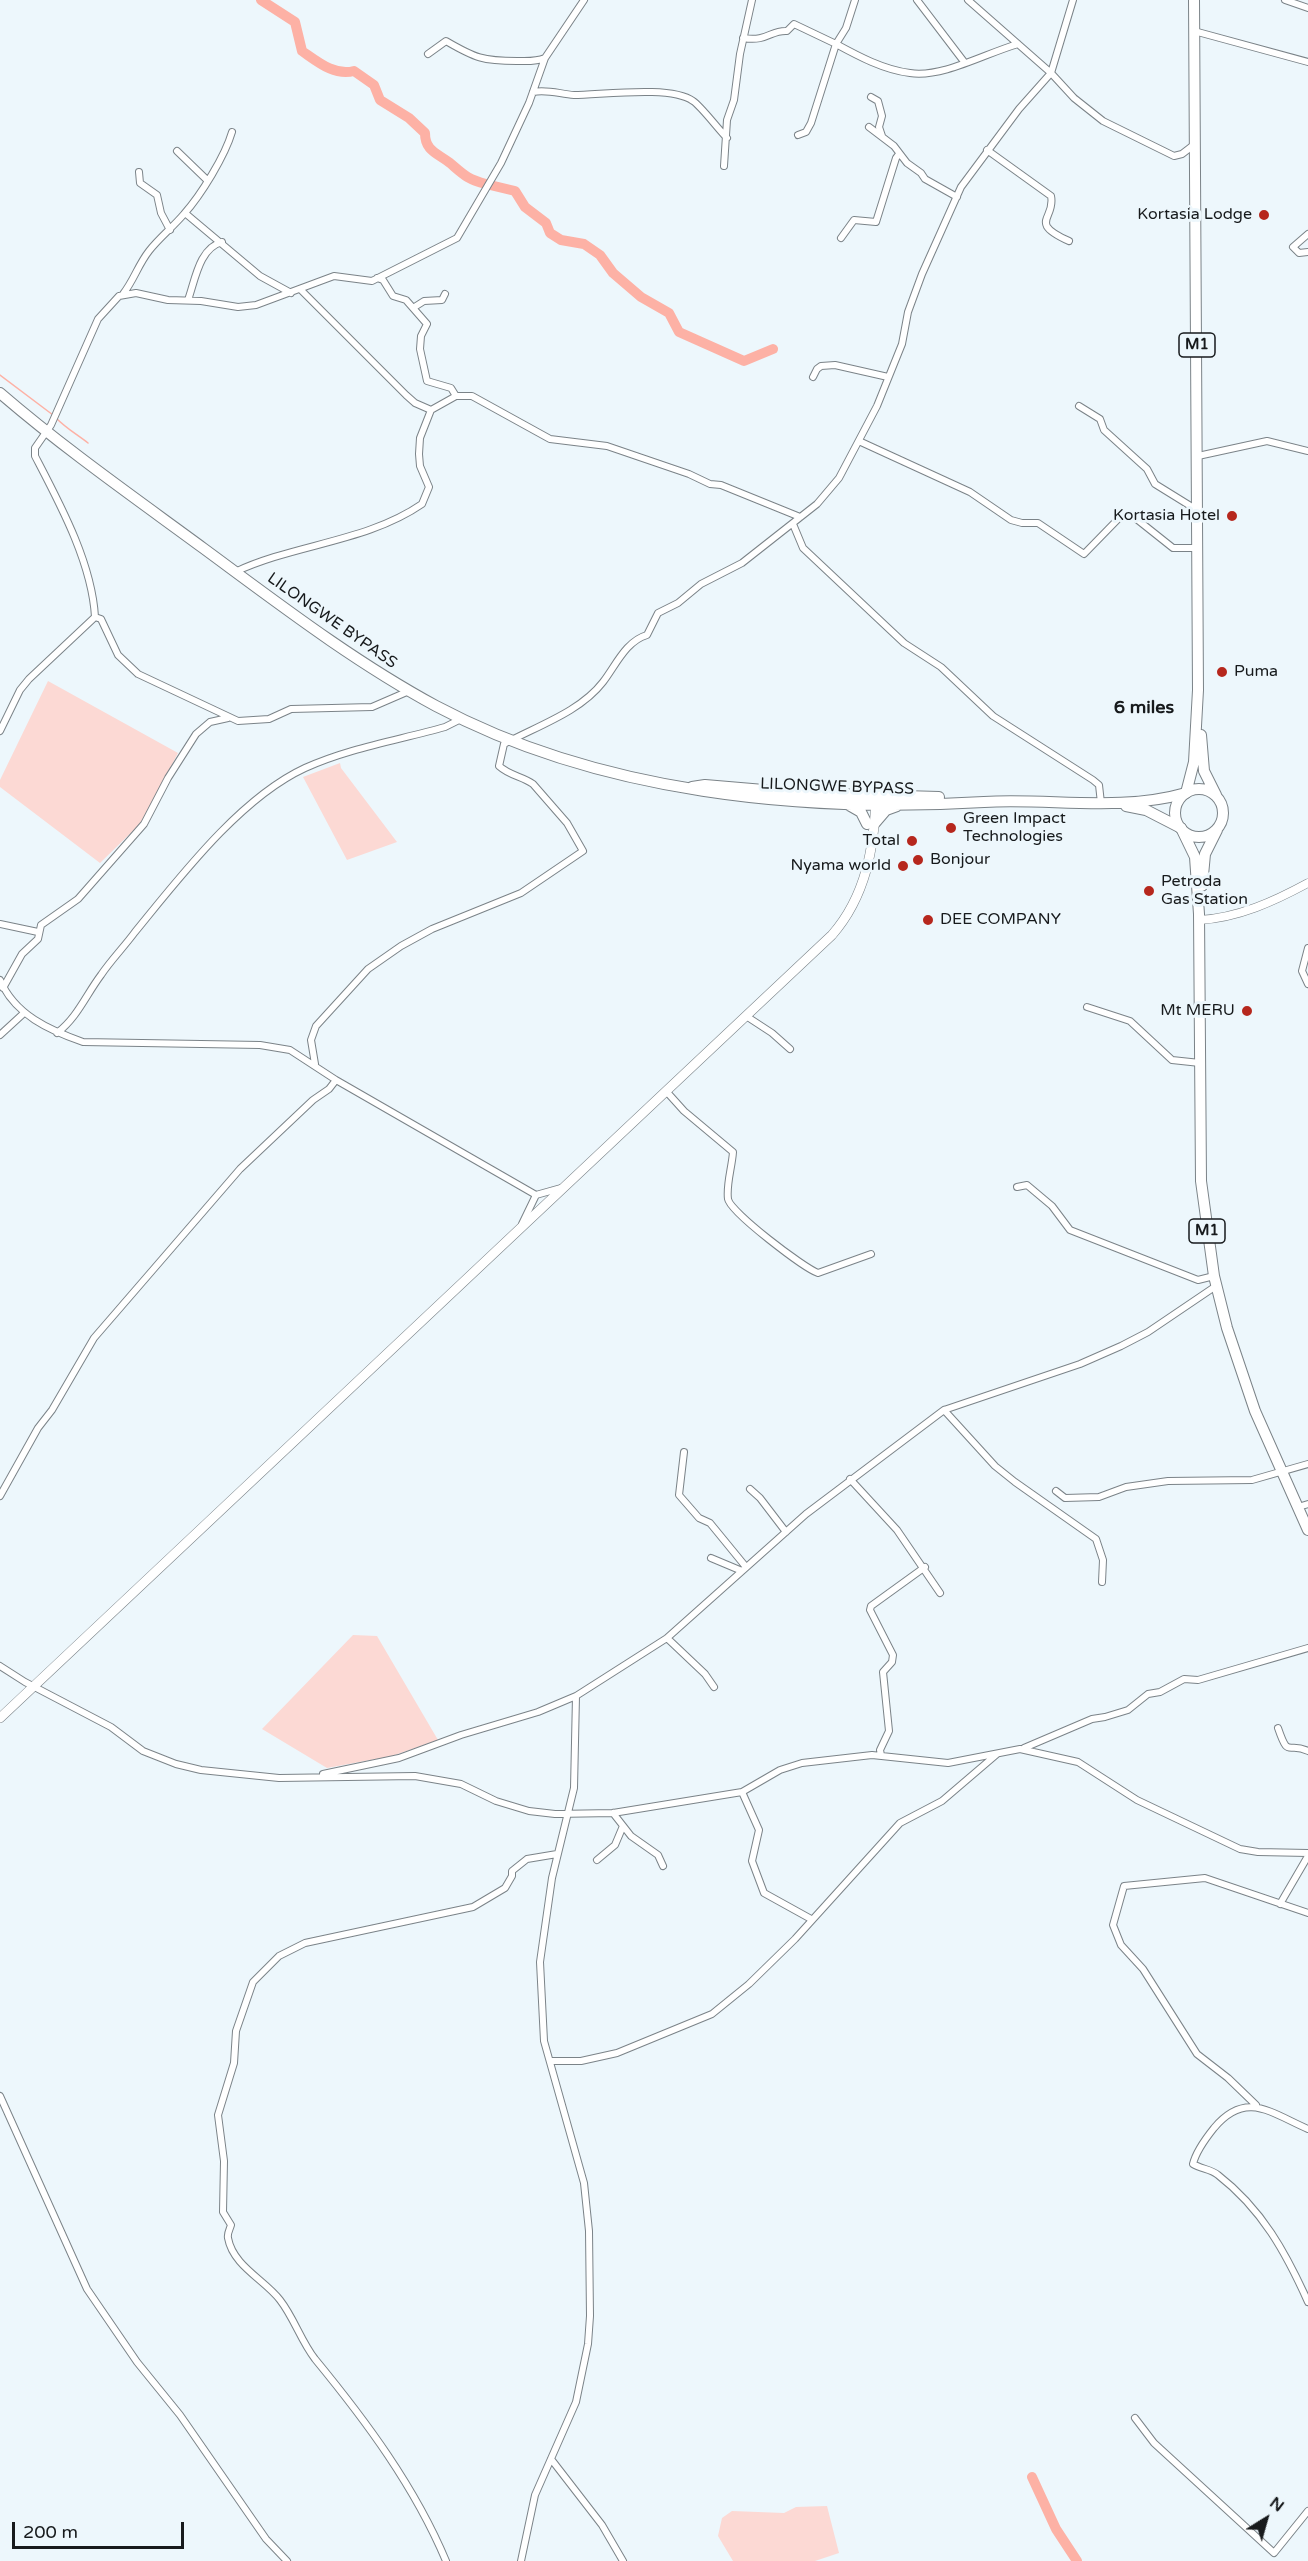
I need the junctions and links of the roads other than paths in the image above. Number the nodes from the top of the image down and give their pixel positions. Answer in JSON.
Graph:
{"nodes":[{"id":1,"x":584,"y":0,"type":"edge"},
{"id":2,"x":752,"y":0,"type":"edge"},
{"id":3,"x":855,"y":0,"type":"edge"},
{"id":4,"x":916,"y":0,"type":"edge"},
{"id":5,"x":968,"y":0,"type":"edge"},
{"id":6,"x":1073,"y":0,"type":"edge"},
{"id":7,"x":1194,"y":0,"type":"edge"},
{"id":8,"x":1285,"y":0,"type":"edge"},
{"id":9,"x":1308,"y":8,"type":"edge"},
{"id":10,"x":1194,"y":31,"type":"junction"},
{"id":11,"x":743,"y":38,"type":"junction"},
{"id":12,"x":836,"y":44,"type":"junction"},
{"id":13,"x":1018,"y":44,"type":"junction"},
{"id":14,"x":428,"y":54,"type":"dead end"},
{"id":15,"x":545,"y":58,"type":"junction"},
{"id":16,"x":1308,"y":62,"type":"edge"},
{"id":17,"x":965,"y":63,"type":"junction"},
{"id":18,"x":1051,"y":73,"type":"junction"},
{"id":19,"x":533,"y":92,"type":"junction"},
{"id":20,"x":871,"y":97,"type":"dead end"},
{"id":21,"x":869,"y":127,"type":"dead end"},
{"id":22,"x":232,"y":132,"type":"dead end"},
{"id":23,"x":798,"y":135,"type":"dead end"},
{"id":24,"x":882,"y":137,"type":"junction"},
{"id":25,"x":727,"y":138,"type":"junction"},
{"id":26,"x":1195,"y":144,"type":"junction"},
{"id":27,"x":987,"y":150,"type":"junction"},
{"id":28,"x":177,"y":151,"type":"dead end"},
{"id":29,"x":899,"y":154,"type":"junction"},
{"id":30,"x":724,"y":166,"type":"dead end"},
{"id":31,"x":139,"y":172,"type":"dead end"},
{"id":32,"x":207,"y":180,"type":"junction"},
{"id":33,"x":957,"y":198,"type":"junction"},
{"id":34,"x":185,"y":213,"type":"junction"},
{"id":35,"x":170,"y":230,"type":"junction"},
{"id":36,"x":1308,"y":234,"type":"edge"},
{"id":37,"x":841,"y":238,"type":"dead end"},
{"id":38,"x":1069,"y":241,"type":"dead end"},
{"id":39,"x":222,"y":242,"type":"junction"},
{"id":40,"x":1308,"y":252,"type":"edge"},
{"id":41,"x":376,"y":278,"type":"junction"},
{"id":42,"x":300,"y":290,"type":"junction"},
{"id":43,"x":291,"y":293,"type":"junction"},
{"id":44,"x":122,"y":294,"type":"junction"},
{"id":45,"x":445,"y":294,"type":"dead end"},
{"id":46,"x":188,"y":300,"type":"junction"},
{"id":47,"x":413,"y":308,"type":"junction"},
{"id":48,"x":813,"y":377,"type":"dead end"},
{"id":49,"x":888,"y":377,"type":"junction"},
{"id":50,"x":0,"y":393,"type":"edge"},
{"id":51,"x":456,"y":396,"type":"junction"},
{"id":52,"x":1079,"y":406,"type":"dead end"},
{"id":53,"x":431,"y":410,"type":"junction"},
{"id":54,"x":46,"y":432,"type":"junction"},
{"id":55,"x":861,"y":442,"type":"junction"},
{"id":56,"x":1308,"y":451,"type":"edge"},
{"id":57,"x":1198,"y":456,"type":"junction"},
{"id":58,"x":1198,"y":510,"type":"junction"},
{"id":59,"x":800,"y":517,"type":"junction"},
{"id":60,"x":793,"y":524,"type":"junction"},
{"id":61,"x":1198,"y":548,"type":"junction"},
{"id":62,"x":235,"y":572,"type":"junction"},
{"id":63,"x":95,"y":617,"type":"junction"},
{"id":64,"x":1198,"y":690,"type":"junction"},
{"id":65,"x":409,"y":691,"type":"junction"},
{"id":66,"x":228,"y":718,"type":"junction"},
{"id":67,"x":462,"y":718,"type":"junction"},
{"id":68,"x":0,"y":731,"type":"edge"},
{"id":69,"x":512,"y":740,"type":"junction"},
{"id":70,"x":691,"y":788,"type":"junction"},
{"id":71,"x":1186,"y":793,"type":"junction"},
{"id":72,"x":1218,"y":799,"type":"junction"},
{"id":73,"x":872,"y":800,"type":"junction"},
{"id":74,"x":984,"y":802,"type":"junction"},
{"id":75,"x":1106,"y":803,"type":"junction"},
{"id":76,"x":844,"y":804,"type":"junction"},
{"id":77,"x":912,"y":804,"type":"junction"},
{"id":78,"x":871,"y":824,"type":"junction"},
{"id":79,"x":1181,"y":828,"type":"junction"},
{"id":80,"x":1217,"y":829,"type":"junction"},
{"id":81,"x":1308,"y":883,"type":"edge"},
{"id":82,"x":1199,"y":917,"type":"junction"},
{"id":83,"x":0,"y":924,"type":"edge"},
{"id":84,"x":38,"y":932,"type":"junction"},
{"id":85,"x":1308,"y":948,"type":"edge"},
{"id":86,"x":0,"y":980,"type":"edge"},
{"id":87,"x":1308,"y":984,"type":"edge"},
{"id":88,"x":3,"y":988,"type":"junction"},
{"id":89,"x":1088,"y":1006,"type":"dead end"},
{"id":90,"x":24,"y":1013,"type":"junction"},
{"id":91,"x":746,"y":1016,"type":"junction"},
{"id":92,"x":57,"y":1033,"type":"junction"},
{"id":93,"x":0,"y":1035,"type":"edge"},
{"id":94,"x":790,"y":1049,"type":"dead end"},
{"id":95,"x":1200,"y":1063,"type":"junction"},
{"id":96,"x":315,"y":1064,"type":"junction"},
{"id":97,"x":336,"y":1080,"type":"junction"},
{"id":98,"x":666,"y":1091,"type":"junction"},
{"id":99,"x":565,"y":1187,"type":"junction"},
{"id":100,"x":1017,"y":1187,"type":"dead end"},
{"id":101,"x":536,"y":1195,"type":"junction"},
{"id":102,"x":519,"y":1231,"type":"junction"},
{"id":103,"x":871,"y":1254,"type":"dead end"},
{"id":104,"x":1215,"y":1281,"type":"junction"},
{"id":105,"x":944,"y":1410,"type":"junction"},
{"id":106,"x":684,"y":1452,"type":"dead end"},
{"id":107,"x":1308,"y":1464,"type":"edge"},
{"id":108,"x":1283,"y":1473,"type":"junction"},
{"id":109,"x":850,"y":1479,"type":"junction"},
{"id":110,"x":750,"y":1489,"type":"dead end"},
{"id":111,"x":1056,"y":1491,"type":"dead end"},
{"id":112,"x":0,"y":1496,"type":"edge"},
{"id":113,"x":1303,"y":1506,"type":"edge"},
{"id":114,"x":1308,"y":1530,"type":"edge"},
{"id":115,"x":786,"y":1532,"type":"junction"},
{"id":116,"x":711,"y":1558,"type":"dead end"},
{"id":117,"x":925,"y":1567,"type":"junction"},
{"id":118,"x":744,"y":1569,"type":"junction"},
{"id":119,"x":1102,"y":1582,"type":"dead end"},
{"id":120,"x":940,"y":1593,"type":"dead end"},
{"id":121,"x":667,"y":1638,"type":"junction"},
{"id":122,"x":1308,"y":1648,"type":"edge"},
{"id":123,"x":0,"y":1666,"type":"edge"},
{"id":124,"x":33,"y":1687,"type":"junction"},
{"id":125,"x":714,"y":1687,"type":"dead end"},
{"id":126,"x":576,"y":1696,"type":"junction"},
{"id":127,"x":0,"y":1718,"type":"edge"},
{"id":128,"x":1278,"y":1728,"type":"dead end"},
{"id":129,"x":1020,"y":1749,"type":"junction"},
{"id":130,"x":1308,"y":1751,"type":"edge"},
{"id":131,"x":999,"y":1753,"type":"junction"},
{"id":132,"x":881,"y":1755,"type":"junction"},
{"id":133,"x":320,"y":1776,"type":"junction"},
{"id":134,"x":742,"y":1792,"type":"junction"},
{"id":135,"x":613,"y":1813,"type":"junction"},
{"id":136,"x":567,"y":1814,"type":"junction"},
{"id":137,"x":623,"y":1826,"type":"junction"},
{"id":138,"x":557,"y":1854,"type":"junction"},
{"id":139,"x":1308,"y":1855,"type":"edge"},
{"id":140,"x":597,"y":1860,"type":"dead end"},
{"id":141,"x":663,"y":1866,"type":"dead end"},
{"id":142,"x":1280,"y":1904,"type":"junction"},
{"id":143,"x":1308,"y":1913,"type":"edge"},
{"id":144,"x":811,"y":1919,"type":"junction"},
{"id":145,"x":550,"y":2061,"type":"junction"},
{"id":146,"x":0,"y":2096,"type":"edge"},
{"id":147,"x":1256,"y":2105,"type":"junction"},
{"id":148,"x":1308,"y":2129,"type":"edge"},
{"id":149,"x":1308,"y":2302,"type":"edge"},
{"id":150,"x":1135,"y":2418,"type":"dead end"},
{"id":151,"x":551,"y":2459,"type":"junction"},
{"id":152,"x":1308,"y":2511,"type":"edge"},
{"id":153,"x":287,"y":2561,"type":"edge"},
{"id":154,"x":446,"y":2561,"type":"edge"},
{"id":155,"x":521,"y":2561,"type":"edge"},
{"id":156,"x":623,"y":2561,"type":"edge"}],
"edges":[{"from":1,"to":15,"type":"street"},
{"from":2,"to":11,"type":"street"},
{"from":3,"to":12,"type":"street"},
{"from":4,"to":17,"type":"street"},
{"from":5,"to":13,"type":"street"},
{"from":6,"to":18,"type":"street"},
{"from":7,"to":10,"type":"main road","number":"M1"},
{"from":8,"to":9,"type":"street"},
{"from":10,"to":16,"type":"street"},
{"from":10,"to":26,"type":"main road","number":"M1"},
{"from":11,"to":12,"type":"street"},
{"from":11,"to":25,"type":"street"},
{"from":12,"to":17,"type":"street"},
{"from":12,"to":23,"type":"street"},
{"from":13,"to":17,"type":"street"},
{"from":13,"to":18,"type":"street"},
{"from":14,"to":15,"type":"street"},
{"from":15,"to":19,"type":"street"},
{"from":18,"to":26,"type":"street"},
{"from":18,"to":27,"type":"street"},
{"from":19,"to":25,"type":"street"},
{"from":19,"to":41,"type":"street"},
{"from":20,"to":24,"type":"street"},
{"from":21,"to":24,"type":"street"},
{"from":22,"to":32,"type":"street"},
{"from":24,"to":29,"type":"street"},
{"from":25,"to":30,"type":"street"},
{"from":26,"to":57,"type":"main road","number":"M1"},
{"from":27,"to":33,"type":"street"},
{"from":27,"to":38,"type":"street"},
{"from":28,"to":32,"type":"street"},
{"from":29,"to":33,"type":"street"},
{"from":29,"to":37,"type":"street"},
{"from":31,"to":35,"type":"street"},
{"from":32,"to":34,"type":"street"},
{"from":33,"to":49,"type":"street"},
{"from":34,"to":35,"type":"street"},
{"from":34,"to":39,"type":"street"},
{"from":35,"to":44,"type":"street"},
{"from":36,"to":40,"type":"street"},
{"from":39,"to":43,"type":"street"},
{"from":39,"to":46,"type":"street"},
{"from":41,"to":42,"type":"street"},
{"from":41,"to":47,"type":"street"},
{"from":42,"to":43,"type":"street"},
{"from":42,"to":53,"type":"street"},
{"from":43,"to":46,"type":"street"},
{"from":44,"to":46,"type":"street"},
{"from":44,"to":54,"type":"street"},
{"from":45,"to":47,"type":"street"},
{"from":47,"to":51,"type":"street"},
{"from":48,"to":49,"type":"street"},
{"from":49,"to":55,"type":"street"},
{"from":50,"to":54,"type":"main road","name":"LILONGWE BYPASS"},
{"from":51,"to":53,"type":"street"},
{"from":51,"to":59,"type":"street"},
{"from":52,"to":58,"type":"street"},
{"from":53,"to":62,"type":"street"},
{"from":54,"to":62,"type":"main road","name":"LILONGWE BYPASS"},
{"from":54,"to":63,"type":"street"},
{"from":55,"to":59,"type":"street"},
{"from":55,"to":61,"type":"street"},
{"from":56,"to":57,"type":"street"},
{"from":57,"to":58,"type":"main road","number":"M1"},
{"from":58,"to":61,"type":"main road","number":"M1"},
{"from":59,"to":60,"type":"street"},
{"from":60,"to":69,"type":"street"},
{"from":60,"to":75,"type":"street"},
{"from":61,"to":64,"type":"main road","number":"M1"},
{"from":62,"to":65,"type":"main road","name":"LILONGWE BYPASS"},
{"from":63,"to":66,"type":"street"},
{"from":63,"to":68,"type":"street"},
{"from":64,"to":71,"type":"main road","number":"M1"},
{"from":64,"to":72,"type":"main road","number":"M1"},
{"from":65,"to":66,"type":"street"},
{"from":65,"to":67,"type":"main road","name":"LILONGWE BYPASS"},
{"from":66,"to":84,"type":"street"},
{"from":67,"to":69,"type":"main road","name":"LILONGWE BYPASS"},
{"from":67,"to":92,"type":"street"},
{"from":69,"to":70,"type":"main road","name":"LILONGWE BYPASS"},
{"from":69,"to":96,"type":"street"},
{"from":70,"to":73,"type":"main road","name":"LILONGWE BYPASS"},
{"from":70,"to":76,"type":"main road","name":"LILONGWE BYPASS"},
{"from":71,"to":72,"type":"main road"},
{"from":71,"to":75,"type":"main road","name":"LILONGWE BYPASS"},
{"from":71,"to":79,"type":"main road","number":"M1"},
{"from":72,"to":80,"type":"main road","number":"M1"},
{"from":73,"to":74,"type":"main road","name":"LILONGWE BYPASS"},
{"from":73,"to":76,"type":"main road","name":"LILONGWE BYPASS"},
{"from":73,"to":77,"type":"main road","name":"LILONGWE BYPASS"},
{"from":73,"to":78,"type":"main road"},
{"from":74,"to":75,"type":"main road","name":"LILONGWE BYPASS"},
{"from":74,"to":77,"type":"main road","name":"LILONGWE BYPASS"},
{"from":75,"to":79,"type":"main road","name":"LILONGWE BYPASS"},
{"from":76,"to":78,"type":"main road"},
{"from":77,"to":78,"type":"main road"},
{"from":78,"to":91,"type":"main road"},
{"from":79,"to":80,"type":"main road"},
{"from":79,"to":82,"type":"main road","number":"M1"},
{"from":80,"to":82,"type":"main road","number":"M1"},
{"from":81,"to":82,"type":"street"},
{"from":82,"to":95,"type":"main road","number":"M1"},
{"from":83,"to":84,"type":"street"},
{"from":84,"to":88,"type":"street"},
{"from":85,"to":87,"type":"street"},
{"from":86,"to":88,"type":"street"},
{"from":88,"to":90,"type":"street"},
{"from":89,"to":95,"type":"street"},
{"from":90,"to":92,"type":"street"},
{"from":90,"to":93,"type":"street"},
{"from":91,"to":94,"type":"street"},
{"from":91,"to":98,"type":"main road"},
{"from":92,"to":96,"type":"street"},
{"from":95,"to":104,"type":"main road","number":"M1"},
{"from":96,"to":97,"type":"street"},
{"from":97,"to":101,"type":"street"},
{"from":97,"to":112,"type":"street"},
{"from":98,"to":99,"type":"main road"},
{"from":98,"to":103,"type":"street"},
{"from":99,"to":101,"type":"street"},
{"from":99,"to":102,"type":"main road"},
{"from":100,"to":104,"type":"street"},
{"from":101,"to":102,"type":"street"},
{"from":102,"to":124,"type":"main road"},
{"from":104,"to":105,"type":"street"},
{"from":104,"to":108,"type":"main road","number":"M1"},
{"from":105,"to":109,"type":"street"},
{"from":105,"to":119,"type":"street"},
{"from":106,"to":118,"type":"street"},
{"from":107,"to":108,"type":"street"},
{"from":108,"to":111,"type":"street"},
{"from":108,"to":113,"type":"main road","number":"M1"},
{"from":109,"to":115,"type":"street"},
{"from":109,"to":117,"type":"street"},
{"from":110,"to":115,"type":"street"},
{"from":113,"to":114,"type":"main road","number":"M1"},
{"from":115,"to":118,"type":"street"},
{"from":116,"to":118,"type":"street"},
{"from":117,"to":120,"type":"street"},
{"from":117,"to":132,"type":"street"},
{"from":118,"to":121,"type":"street"},
{"from":121,"to":125,"type":"street"},
{"from":121,"to":126,"type":"street"},
{"from":122,"to":129,"type":"street"},
{"from":123,"to":124,"type":"street"},
{"from":124,"to":127,"type":"main road"},
{"from":124,"to":133,"type":"street"},
{"from":126,"to":133,"type":"street"},
{"from":126,"to":136,"type":"street"},
{"from":128,"to":130,"type":"street"},
{"from":129,"to":131,"type":"street"},
{"from":129,"to":139,"type":"street"},
{"from":131,"to":132,"type":"street"},
{"from":131,"to":144,"type":"street"},
{"from":132,"to":134,"type":"street"},
{"from":133,"to":136,"type":"street"},
{"from":134,"to":135,"type":"street"},
{"from":134,"to":144,"type":"street"},
{"from":135,"to":136,"type":"street"},
{"from":135,"to":137,"type":"street"},
{"from":136,"to":138,"type":"street"},
{"from":137,"to":140,"type":"street"},
{"from":137,"to":141,"type":"street"},
{"from":138,"to":145,"type":"street"},
{"from":138,"to":154,"type":"street"},
{"from":139,"to":142,"type":"street"},
{"from":142,"to":143,"type":"street"},
{"from":142,"to":147,"type":"street"},
{"from":144,"to":145,"type":"street"},
{"from":145,"to":151,"type":"street"},
{"from":146,"to":153,"type":"street"},
{"from":147,"to":148,"type":"street"},
{"from":147,"to":149,"type":"street"},
{"from":150,"to":152,"type":"street"},
{"from":151,"to":155,"type":"street"},
{"from":151,"to":156,"type":"street"}]}
